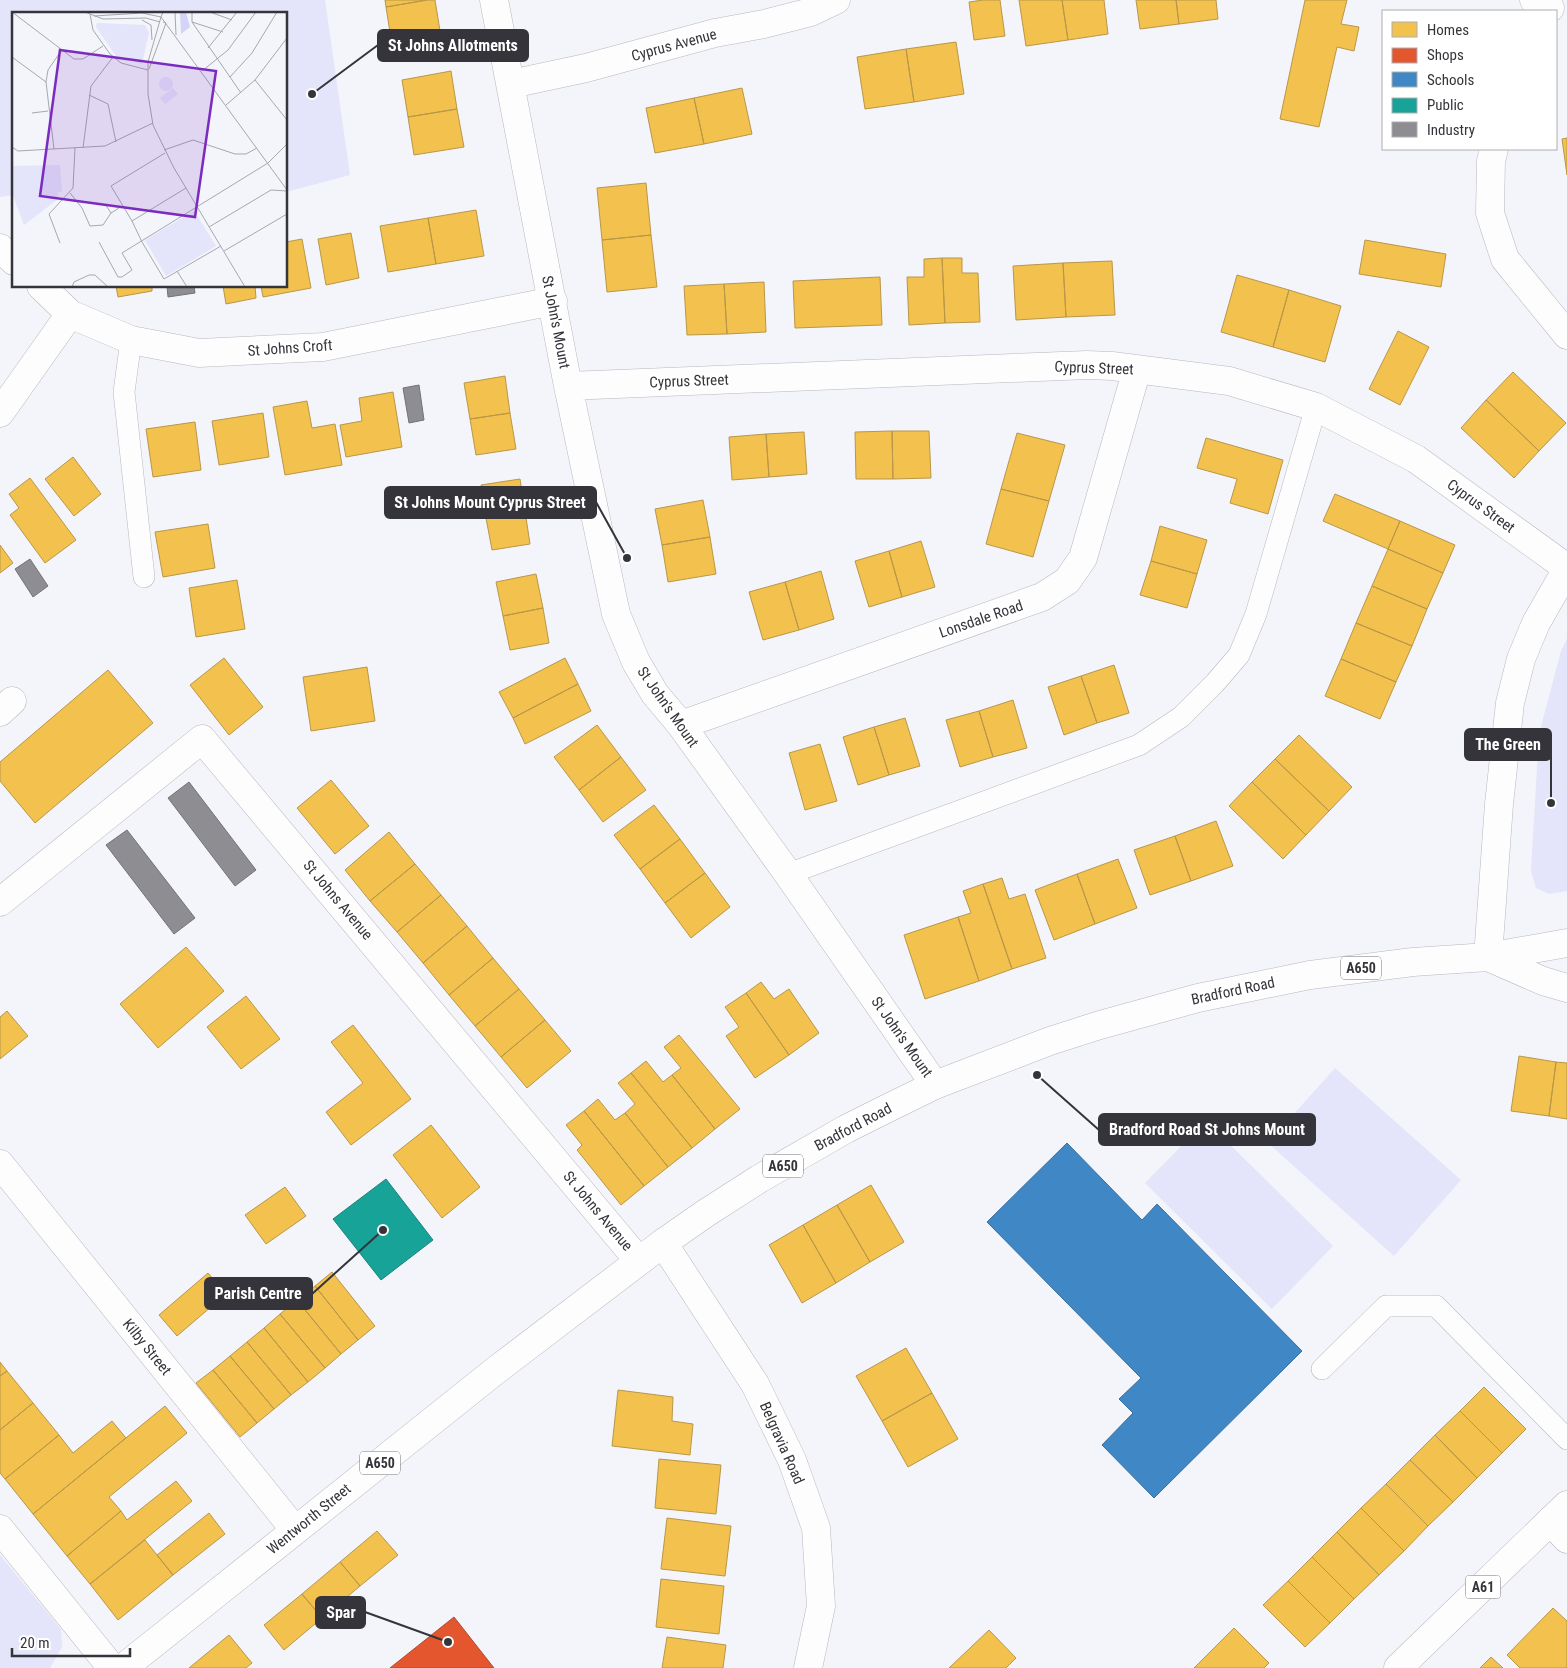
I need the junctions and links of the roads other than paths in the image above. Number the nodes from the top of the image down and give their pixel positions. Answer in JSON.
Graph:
{"nodes":[{"id":1,"x":494,"y":0,"type":"edge"},
{"id":2,"x":836,"y":0,"type":"edge"},
{"id":3,"x":511,"y":84,"type":"junction"},
{"id":4,"x":1494,"y":150,"type":"edge"},
{"id":5,"x":43,"y":288,"type":"edge"},
{"id":6,"x":553,"y":301,"type":"junction"},
{"id":7,"x":70,"y":314,"type":"junction"},
{"id":8,"x":1567,"y":335,"type":"edge"},
{"id":9,"x":131,"y":340,"type":"junction"},
{"id":10,"x":1137,"y":369,"type":"junction"},
{"id":11,"x":568,"y":386,"type":"junction"},
{"id":12,"x":1316,"y":407,"type":"junction"},
{"id":13,"x":0,"y":413,"type":"edge"},
{"id":14,"x":1567,"y":569,"type":"edge"},
{"id":15,"x":144,"y":577,"type":"dead end"},
{"id":16,"x":680,"y":725,"type":"junction"},
{"id":17,"x":788,"y":874,"type":"junction"},
{"id":18,"x":0,"y":902,"type":"edge"},
{"id":19,"x":1567,"y":943,"type":"edge"},
{"id":20,"x":1488,"y":957,"type":"junction"},
{"id":21,"x":1567,"y":988,"type":"edge"},
{"id":22,"x":935,"y":1085,"type":"junction"},
{"id":23,"x":0,"y":1164,"type":"edge"},
{"id":24,"x":663,"y":1243,"type":"junction"},
{"id":25,"x":639,"y":1261,"type":"junction"},
{"id":26,"x":1322,"y":1369,"type":"dead end"},
{"id":27,"x":1567,"y":1439,"type":"edge"},
{"id":28,"x":1562,"y":1522,"type":"edge"},
{"id":29,"x":0,"y":1529,"type":"edge"},
{"id":30,"x":295,"y":1530,"type":"junction"},
{"id":31,"x":112,"y":1668,"type":"edge"},
{"id":32,"x":123,"y":1668,"type":"edge"},
{"id":33,"x":808,"y":1668,"type":"edge"},
{"id":34,"x":1398,"y":1668,"type":"edge"}],
"edges":[{"from":1,"to":3,"type":"main road","name":"St John's Mount"},
{"from":2,"to":3,"type":"main road","name":"Cyprus Avenue"},
{"from":3,"to":6,"type":"main road","name":"St John's Mount"},
{"from":4,"to":8,"type":"main road"},
{"from":5,"to":7,"type":"main road","name":"St Johns Croft"},
{"from":6,"to":9,"type":"main road","name":"St Johns Croft"},
{"from":6,"to":11,"type":"main road","name":"St John's Mount"},
{"from":7,"to":9,"type":"main road","name":"St Johns Croft"},
{"from":7,"to":13,"type":"main road"},
{"from":9,"to":15,"type":"lane"},
{"from":10,"to":11,"type":"main road","name":"Cyprus Street"},
{"from":10,"to":12,"type":"main road","name":"Cyprus Street"},
{"from":10,"to":16,"type":"main road","name":"Lonsdale Road"},
{"from":11,"to":16,"type":"main road","name":"St John's Mount"},
{"from":12,"to":14,"type":"main road","name":"Cyprus Street"},
{"from":12,"to":17,"type":"lane"},
{"from":14,"to":20,"type":"main road"},
{"from":16,"to":17,"type":"main road","name":"St John's Mount"},
{"from":17,"to":22,"type":"main road","name":"St John's Mount"},
{"from":18,"to":25,"type":"main road","name":"St Johns Avenue"},
{"from":19,"to":20,"type":"main road","number":"A650"},
{"from":20,"to":21,"type":"main road","number":"A650"},
{"from":20,"to":22,"type":"main road","name":"Bradford Road","number":"A650"},
{"from":22,"to":24,"type":"main road","name":"Bradford Road","number":"A650"},
{"from":23,"to":30,"type":"main road","name":"Kilby Street"},
{"from":24,"to":25,"type":"main road","name":"Bradford Road","number":"A650"},
{"from":24,"to":33,"type":"main road","name":"Belgravia Road"},
{"from":25,"to":30,"type":"main road","name":"Wentworth Street","number":"A650"},
{"from":26,"to":27,"type":"lane"},
{"from":28,"to":34,"type":"main road","number":"A61"},
{"from":29,"to":31,"type":"main road"},
{"from":30,"to":32,"type":"main road","name":"Wentworth Street","number":"A650"}]}
